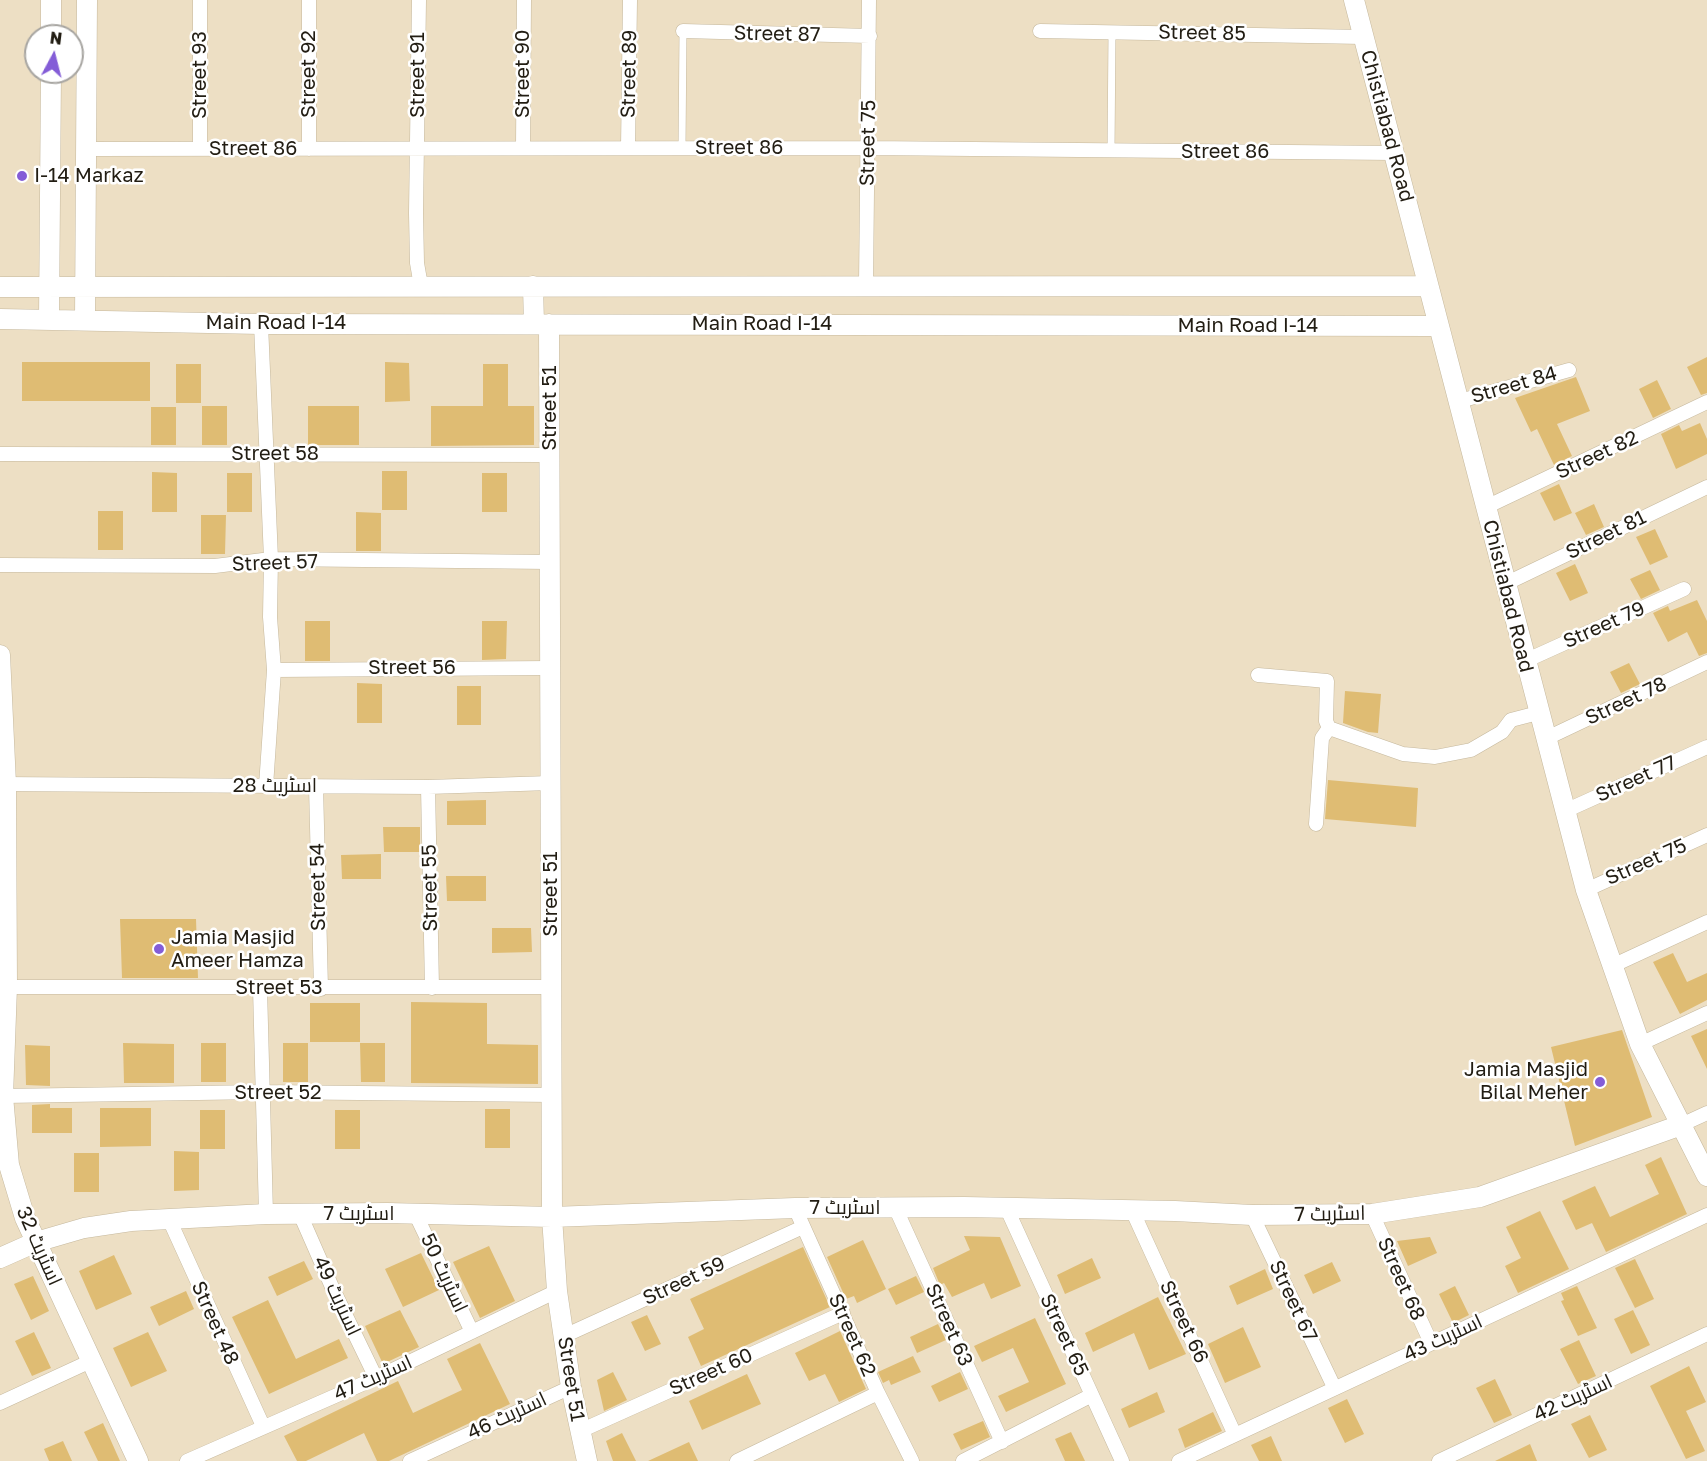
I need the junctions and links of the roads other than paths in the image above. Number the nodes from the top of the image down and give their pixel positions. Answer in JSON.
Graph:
{"nodes":[{"id":1,"x":51,"y":0,"type":"edge"},
{"id":2,"x":87,"y":0,"type":"edge"},
{"id":3,"x":200,"y":0,"type":"edge"},
{"id":4,"x":309,"y":0,"type":"edge"},
{"id":5,"x":418,"y":0,"type":"edge"},
{"id":6,"x":524,"y":0,"type":"edge"},
{"id":7,"x":630,"y":0,"type":"edge"},
{"id":8,"x":868,"y":0,"type":"edge"},
{"id":9,"x":1354,"y":0,"type":"edge"},
{"id":10,"x":51,"y":24,"type":"edge"},
{"id":11,"x":683,"y":31,"type":"joint"},
{"id":12,"x":1040,"y":31,"type":"dead end"},
{"id":13,"x":1112,"y":32,"type":"junction"},
{"id":14,"x":870,"y":36,"type":"junction"},
{"id":15,"x":1363,"y":37,"type":"junction"},
{"id":16,"x":51,"y":84,"type":"edge"},
{"id":17,"x":523,"y":148,"type":"junction"},
{"id":18,"x":628,"y":148,"type":"junction"},
{"id":19,"x":682,"y":148,"type":"junction"},
{"id":20,"x":868,"y":148,"type":"junction"},
{"id":21,"x":84,"y":149,"type":"junction"},
{"id":22,"x":200,"y":149,"type":"junction"},
{"id":23,"x":309,"y":149,"type":"junction"},
{"id":24,"x":418,"y":149,"type":"junction"},
{"id":25,"x":1111,"y":151,"type":"junction"},
{"id":26,"x":1394,"y":153,"type":"junction"},
{"id":27,"x":866,"y":285,"type":"junction"},
{"id":28,"x":421,"y":286,"type":"junction"},
{"id":29,"x":533,"y":286,"type":"junction"},
{"id":30,"x":1428,"y":286,"type":"junction"},
{"id":31,"x":0,"y":287,"type":"edge"},
{"id":32,"x":85,"y":287,"type":"junction"},
{"id":33,"x":50,"y":288,"type":"junction"},
{"id":34,"x":0,"y":319,"type":"edge"},
{"id":35,"x":49,"y":319,"type":"junction"},
{"id":36,"x":85,"y":320,"type":"junction"},
{"id":37,"x":261,"y":324,"type":"junction"},
{"id":38,"x":542,"y":324,"type":"junction"},
{"id":39,"x":1439,"y":326,"type":"junction"},
{"id":40,"x":1569,"y":370,"type":"dead end"},
{"id":41,"x":1460,"y":401,"type":"junction"},
{"id":42,"x":1707,"y":402,"type":"edge"},
{"id":43,"x":0,"y":454,"type":"edge"},
{"id":44,"x":266,"y":454,"type":"junction"},
{"id":45,"x":550,"y":454,"type":"junction"},
{"id":46,"x":1707,"y":487,"type":"edge"},
{"id":47,"x":1486,"y":507,"type":"junction"},
{"id":48,"x":271,"y":559,"type":"junction"},
{"id":49,"x":550,"y":562,"type":"junction"},
{"id":50,"x":0,"y":565,"type":"edge"},
{"id":51,"x":1505,"y":584,"type":"junction"},
{"id":52,"x":1684,"y":589,"type":"dead end"},
{"id":53,"x":0,"y":655,"type":"edge"},
{"id":54,"x":1525,"y":661,"type":"junction"},
{"id":55,"x":1707,"y":662,"type":"edge"},
{"id":56,"x":550,"y":668,"type":"junction"},
{"id":57,"x":274,"y":670,"type":"junction"},
{"id":58,"x":1258,"y":675,"type":"dead end"},
{"id":59,"x":1538,"y":713,"type":"junction"},
{"id":60,"x":1329,"y":728,"type":"junction"},
{"id":61,"x":1545,"y":739,"type":"junction"},
{"id":62,"x":1707,"y":747,"type":"edge"},
{"id":63,"x":550,"y":783,"type":"junction"},
{"id":64,"x":3,"y":784,"type":"edge"},
{"id":65,"x":266,"y":786,"type":"junction"},
{"id":66,"x":316,"y":786,"type":"junction"},
{"id":67,"x":428,"y":787,"type":"junction"},
{"id":68,"x":1564,"y":811,"type":"junction"},
{"id":69,"x":1316,"y":824,"type":"dead end"},
{"id":70,"x":1707,"y":835,"type":"edge"},
{"id":71,"x":1586,"y":890,"type":"junction"},
{"id":72,"x":3,"y":897,"type":"edge"},
{"id":73,"x":1707,"y":922,"type":"edge"},
{"id":74,"x":1612,"y":966,"type":"junction"},
{"id":75,"x":3,"y":987,"type":"edge"},
{"id":76,"x":551,"y":987,"type":"junction"},
{"id":77,"x":260,"y":988,"type":"junction"},
{"id":78,"x":432,"y":988,"type":"junction"},
{"id":79,"x":321,"y":989,"type":"junction"},
{"id":80,"x":1707,"y":1013,"type":"edge"},
{"id":81,"x":1640,"y":1044,"type":"junction"},
{"id":82,"x":262,"y":1092,"type":"junction"},
{"id":83,"x":553,"y":1095,"type":"junction"},
{"id":84,"x":3,"y":1096,"type":"junction"},
{"id":85,"x":1707,"y":1113,"type":"edge"},
{"id":86,"x":1682,"y":1125,"type":"junction"},
{"id":87,"x":1707,"y":1176,"type":"edge"},
{"id":88,"x":895,"y":1207,"type":"junction"},
{"id":89,"x":795,"y":1208,"type":"junction"},
{"id":90,"x":1007,"y":1209,"type":"junction"},
{"id":91,"x":1132,"y":1210,"type":"junction"},
{"id":92,"x":415,"y":1213,"type":"junction"},
{"id":93,"x":266,"y":1214,"type":"junction"},
{"id":94,"x":300,"y":1214,"type":"junction"},
{"id":95,"x":1372,"y":1214,"type":"junction"},
{"id":96,"x":1252,"y":1215,"type":"junction"},
{"id":97,"x":1707,"y":1215,"type":"edge"},
{"id":98,"x":552,"y":1217,"type":"junction"},
{"id":99,"x":169,"y":1219,"type":"junction"},
{"id":100,"x":803,"y":1227,"type":"junction"},
{"id":101,"x":36,"y":1242,"type":"junction"},
{"id":102,"x":0,"y":1258,"type":"edge"},
{"id":103,"x":557,"y":1291,"type":"junction"},
{"id":104,"x":843,"y":1313,"type":"junction"},
{"id":105,"x":472,"y":1332,"type":"junction"},
{"id":106,"x":1707,"y":1334,"type":"edge"},
{"id":107,"x":564,"y":1336,"type":"junction"},
{"id":108,"x":1431,"y":1343,"type":"junction"},
{"id":109,"x":93,"y":1360,"type":"junction"},
{"id":110,"x":376,"y":1377,"type":"junction"},
{"id":111,"x":572,"y":1387,"type":"junction"},
{"id":112,"x":1334,"y":1388,"type":"junction"},
{"id":113,"x":878,"y":1393,"type":"junction"},
{"id":114,"x":1092,"y":1395,"type":"junction"},
{"id":115,"x":0,"y":1403,"type":"edge"},
{"id":116,"x":263,"y":1426,"type":"junction"},
{"id":117,"x":580,"y":1431,"type":"junction"},
{"id":118,"x":1235,"y":1435,"type":"junction"},
{"id":119,"x":1002,"y":1442,"type":"junction"},
{"id":120,"x":135,"y":1460,"type":"edge"},
{"id":121,"x":187,"y":1461,"type":"edge"},
{"id":122,"x":410,"y":1461,"type":"edge"},
{"id":123,"x":587,"y":1461,"type":"edge"},
{"id":124,"x":737,"y":1461,"type":"edge"},
{"id":125,"x":912,"y":1461,"type":"edge"},
{"id":126,"x":963,"y":1461,"type":"edge"},
{"id":127,"x":1122,"y":1461,"type":"edge"},
{"id":128,"x":1179,"y":1461,"type":"edge"},
{"id":129,"x":1438,"y":1461,"type":"edge"}],
"edges":[{"from":1,"to":10,"type":"main road"},
{"from":2,"to":21,"type":"main road"},
{"from":3,"to":22,"type":"street","name":"Street 93"},
{"from":4,"to":23,"type":"street","name":"Street 92"},
{"from":5,"to":24,"type":"street","name":"Street 91"},
{"from":6,"to":17,"type":"street","name":"Street 90"},
{"from":7,"to":18,"type":"street","name":"Street 89"},
{"from":8,"to":14,"type":"street","name":"Street 75"},
{"from":9,"to":15,"type":"main road","name":"Chistiabad Road"},
{"from":11,"to":14,"type":"street","name":"Street 87"},
{"from":11,"to":19,"type":"lane"},
{"from":12,"to":13,"type":"street","name":"Street 85"},
{"from":13,"to":15,"type":"street","name":"Street 85"},
{"from":13,"to":25,"type":"lane"},
{"from":14,"to":20,"type":"street","name":"Street 75"},
{"from":15,"to":26,"type":"main road","name":"Chistiabad Road"},
{"from":16,"to":33,"type":"main road"},
{"from":17,"to":18,"type":"street","name":"Street 86"},
{"from":17,"to":24,"type":"street","name":"Street 86"},
{"from":18,"to":19,"type":"street","name":"Street 86"},
{"from":19,"to":20,"type":"street","name":"Street 86"},
{"from":20,"to":25,"type":"street","name":"Street 86"},
{"from":20,"to":27,"type":"street","name":"Street 75"},
{"from":21,"to":22,"type":"street","name":"Street 86"},
{"from":21,"to":32,"type":"main road"},
{"from":22,"to":23,"type":"street","name":"Street 86"},
{"from":23,"to":24,"type":"street","name":"Street 86"},
{"from":24,"to":28,"type":"street","name":"Street 91"},
{"from":25,"to":26,"type":"street","name":"Street 86"},
{"from":26,"to":30,"type":"main road","name":"Chistiabad Road"},
{"from":27,"to":29,"type":"main road","name":"Main Road I-14"},
{"from":27,"to":30,"type":"main road","name":"Main Road I-14"},
{"from":28,"to":29,"type":"main road","name":"Main Road I-14"},
{"from":28,"to":32,"type":"main road","name":"Main Road I-14"},
{"from":29,"to":38,"type":"main road","name":"Street 51"},
{"from":30,"to":39,"type":"main road","name":"Chistiabad Road"},
{"from":31,"to":33,"type":"main road","name":"Main Road I-14"},
{"from":32,"to":33,"type":"main road","name":"Main Road I-14"},
{"from":32,"to":36,"type":"main road"},
{"from":33,"to":35,"type":"main road"},
{"from":34,"to":35,"type":"main road","name":"Main Road I-14"},
{"from":35,"to":36,"type":"main road","name":"Main Road I-14"},
{"from":36,"to":37,"type":"main road","name":"Main Road I-14"},
{"from":37,"to":38,"type":"main road","name":"Main Road I-14"},
{"from":37,"to":44,"type":"street"},
{"from":38,"to":39,"type":"main road","name":"Main Road I-14"},
{"from":38,"to":45,"type":"main road","name":"Street 51"},
{"from":39,"to":41,"type":"main road","name":"Chistiabad Road"},
{"from":40,"to":41,"type":"street","name":"Street 84"},
{"from":41,"to":47,"type":"main road","name":"Chistiabad Road"},
{"from":42,"to":47,"type":"street","name":"Street 82"},
{"from":43,"to":44,"type":"street","name":"Street 58"},
{"from":44,"to":45,"type":"street","name":"Street 58"},
{"from":44,"to":48,"type":"street"},
{"from":45,"to":49,"type":"main road","name":"Street 51"},
{"from":46,"to":51,"type":"street","name":"Street 81"},
{"from":47,"to":51,"type":"main road","name":"Chistiabad Road"},
{"from":48,"to":49,"type":"street","name":"Street 57"},
{"from":48,"to":50,"type":"street","name":"Street 57"},
{"from":48,"to":57,"type":"street"},
{"from":49,"to":56,"type":"main road","name":"Street 51"},
{"from":51,"to":54,"type":"main road","name":"Chistiabad Road"},
{"from":52,"to":54,"type":"street","name":"Street 79"},
{"from":53,"to":64,"type":"main road","name":"اسٹریٹ 32"},
{"from":54,"to":59,"type":"main road","name":"Chistiabad Road"},
{"from":55,"to":61,"type":"street","name":"Street 78"},
{"from":56,"to":57,"type":"street","name":"Street 56"},
{"from":56,"to":63,"type":"main road","name":"Street 51"},
{"from":57,"to":65,"type":"street"},
{"from":58,"to":60,"type":"street"},
{"from":59,"to":60,"type":"street"},
{"from":59,"to":61,"type":"main road","name":"Chistiabad Road"},
{"from":60,"to":69,"type":"street"},
{"from":61,"to":68,"type":"main road","name":"Chistiabad Road"},
{"from":62,"to":68,"type":"street","name":"Street 77"},
{"from":63,"to":67,"type":"street","name":"اسٹریٹ 28"},
{"from":63,"to":76,"type":"main road","name":"Street 51"},
{"from":64,"to":65,"type":"street","name":"اسٹریٹ 28"},
{"from":64,"to":72,"type":"main road","name":"اسٹریٹ 32"},
{"from":65,"to":66,"type":"street","name":"اسٹریٹ 28"},
{"from":66,"to":67,"type":"street","name":"اسٹریٹ 28"},
{"from":66,"to":79,"type":"street","name":"Street 54"},
{"from":67,"to":78,"type":"street","name":"Street 55"},
{"from":68,"to":71,"type":"main road","name":"Chistiabad Road"},
{"from":70,"to":71,"type":"street","name":"Street 75"},
{"from":71,"to":74,"type":"main road","name":"Chistiabad Road"},
{"from":72,"to":75,"type":"main road","name":"اسٹریٹ 32"},
{"from":73,"to":74,"type":"street"},
{"from":74,"to":81,"type":"main road","name":"Chistiabad Road"},
{"from":75,"to":77,"type":"street","name":"Street 53"},
{"from":75,"to":84,"type":"main road","name":"اسٹریٹ 32"},
{"from":76,"to":78,"type":"street","name":"Street 53"},
{"from":76,"to":83,"type":"main road","name":"Street 51"},
{"from":77,"to":79,"type":"street","name":"Street 53"},
{"from":77,"to":82,"type":"street"},
{"from":78,"to":79,"type":"street","name":"Street 53"},
{"from":80,"to":81,"type":"street"},
{"from":81,"to":86,"type":"main road","name":"Chistiabad Road"},
{"from":82,"to":83,"type":"street","name":"Street 52"},
{"from":82,"to":84,"type":"street","name":"Street 52"},
{"from":82,"to":93,"type":"street"},
{"from":83,"to":98,"type":"main road","name":"Street 51"},
{"from":84,"to":101,"type":"main road","name":"اسٹریٹ 32"},
{"from":85,"to":86,"type":"street"},
{"from":86,"to":87,"type":"main road","name":"Chistiabad Road"},
{"from":86,"to":95,"type":"main road","name":"اسٹریٹ 7"},
{"from":88,"to":89,"type":"main road","name":"اسٹریٹ 7"},
{"from":88,"to":90,"type":"main road","name":"اسٹریٹ 7"},
{"from":88,"to":119,"type":"street","name":"Street 63"},
{"from":89,"to":98,"type":"main road","name":"اسٹریٹ 7"},
{"from":89,"to":100,"type":"street","name":"Street 62"},
{"from":90,"to":91,"type":"main road","name":"اسٹریٹ 7"},
{"from":90,"to":114,"type":"street","name":"Street 65"},
{"from":91,"to":96,"type":"main road","name":"اسٹریٹ 7"},
{"from":91,"to":118,"type":"street","name":"Street 66"},
{"from":92,"to":94,"type":"main road","name":"اسٹریٹ 7"},
{"from":92,"to":98,"type":"main road","name":"اسٹریٹ 7"},
{"from":92,"to":105,"type":"street","name":"اسٹریٹ 50"},
{"from":93,"to":94,"type":"main road","name":"اسٹریٹ 7"},
{"from":93,"to":99,"type":"main road","name":"اسٹریٹ 7"},
{"from":94,"to":110,"type":"street","name":"اسٹریٹ 49"},
{"from":95,"to":96,"type":"main road","name":"اسٹریٹ 7"},
{"from":95,"to":108,"type":"street","name":"Street 68"},
{"from":96,"to":112,"type":"street","name":"Street 67"},
{"from":97,"to":108,"type":"street","name":"اسٹریٹ 43"},
{"from":98,"to":103,"type":"main road","name":"Street 51"},
{"from":99,"to":101,"type":"main road","name":"اسٹریٹ 7"},
{"from":99,"to":116,"type":"street","name":"Street 48"},
{"from":100,"to":104,"type":"street","name":"Street 62"},
{"from":100,"to":107,"type":"street","name":"Street 59"},
{"from":101,"to":102,"type":"main road","name":"اسٹریٹ 7"},
{"from":101,"to":109,"type":"main road","name":"اسٹریٹ 32"},
{"from":103,"to":105,"type":"street","name":"اسٹریٹ 47"},
{"from":103,"to":107,"type":"main road","name":"Street 51"},
{"from":104,"to":113,"type":"street","name":"Street 62"},
{"from":104,"to":117,"type":"street","name":"Street 60"},
{"from":105,"to":110,"type":"street","name":"اسٹریٹ 47"},
{"from":106,"to":129,"type":"street","name":"اسٹریٹ 42"},
{"from":107,"to":111,"type":"main road","name":"Street 51"},
{"from":108,"to":112,"type":"street","name":"اسٹریٹ 43"},
{"from":109,"to":115,"type":"street"},
{"from":109,"to":120,"type":"main road","name":"اسٹریٹ 32"},
{"from":110,"to":116,"type":"street","name":"اسٹریٹ 47"},
{"from":111,"to":117,"type":"main road","name":"Street 51"},
{"from":111,"to":122,"type":"street","name":"اسٹریٹ 46"},
{"from":112,"to":118,"type":"street","name":"اسٹریٹ 43"},
{"from":113,"to":124,"type":"street"},
{"from":113,"to":125,"type":"street","name":"Street 62"},
{"from":114,"to":119,"type":"street"},
{"from":114,"to":127,"type":"street","name":"Street 65"},
{"from":116,"to":121,"type":"street","name":"اسٹریٹ 47"},
{"from":117,"to":123,"type":"main road","name":"Street 51"},
{"from":118,"to":128,"type":"street","name":"اسٹریٹ 43"},
{"from":119,"to":126,"type":"street"}]}
